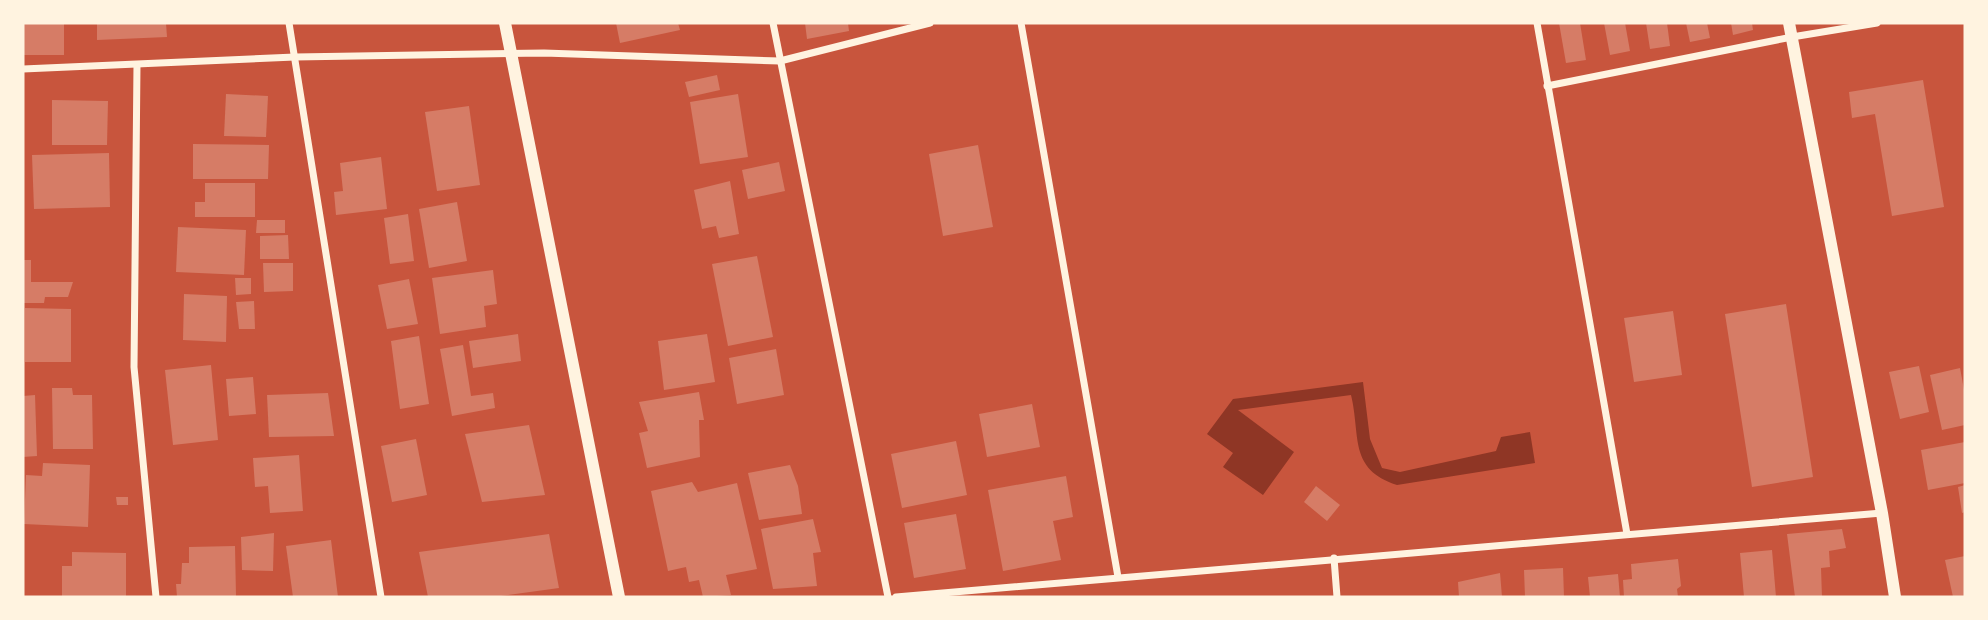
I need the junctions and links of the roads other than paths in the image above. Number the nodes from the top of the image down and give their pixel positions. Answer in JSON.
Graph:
{"nodes":[{"id":1,"x":289,"y":23,"type":"edge"},
{"id":2,"x":505,"y":23,"type":"edge"},
{"id":3,"x":773,"y":23,"type":"edge"},
{"id":4,"x":930,"y":23,"type":"edge"},
{"id":5,"x":1021,"y":23,"type":"edge"},
{"id":6,"x":1537,"y":23,"type":"edge"},
{"id":7,"x":1789,"y":23,"type":"edge"},
{"id":8,"x":1877,"y":23,"type":"edge"},
{"id":9,"x":1792,"y":37,"type":"junction"},
{"id":10,"x":511,"y":54,"type":"junction"},
{"id":11,"x":295,"y":57,"type":"junction"},
{"id":12,"x":780,"y":61,"type":"junction"},
{"id":13,"x":137,"y":65,"type":"junction"},
{"id":14,"x":23,"y":69,"type":"edge"},
{"id":15,"x":1546,"y":86,"type":"junction"},
{"id":16,"x":1882,"y":513,"type":"junction"},
{"id":17,"x":1627,"y":534,"type":"junction"},
{"id":18,"x":1334,"y":558,"type":"junction"},
{"id":19,"x":1118,"y":577,"type":"junction"},
{"id":20,"x":156,"y":597,"type":"edge"},
{"id":21,"x":381,"y":597,"type":"edge"},
{"id":22,"x":619,"y":597,"type":"edge"},
{"id":23,"x":888,"y":597,"type":"edge"},
{"id":24,"x":896,"y":597,"type":"edge"},
{"id":25,"x":1337,"y":597,"type":"edge"},
{"id":26,"x":1895,"y":597,"type":"edge"}],
"edges":[{"from":1,"to":11,"type":"street"},
{"from":2,"to":10,"type":"street"},
{"from":3,"to":12,"type":"street"},
{"from":4,"to":12,"type":"street"},
{"from":5,"to":19,"type":"street"},
{"from":6,"to":15,"type":"street"},
{"from":7,"to":9,"type":"street"},
{"from":8,"to":9,"type":"street"},
{"from":9,"to":15,"type":"street"},
{"from":9,"to":16,"type":"street"},
{"from":10,"to":11,"type":"street"},
{"from":10,"to":12,"type":"street"},
{"from":10,"to":22,"type":"street"},
{"from":11,"to":13,"type":"street"},
{"from":11,"to":21,"type":"street"},
{"from":12,"to":23,"type":"street"},
{"from":13,"to":14,"type":"street"},
{"from":13,"to":20,"type":"street"},
{"from":15,"to":17,"type":"street"},
{"from":16,"to":17,"type":"street"},
{"from":16,"to":26,"type":"street"},
{"from":17,"to":18,"type":"street"},
{"from":18,"to":19,"type":"street"},
{"from":18,"to":25,"type":"street"},
{"from":19,"to":24,"type":"street"}]}
